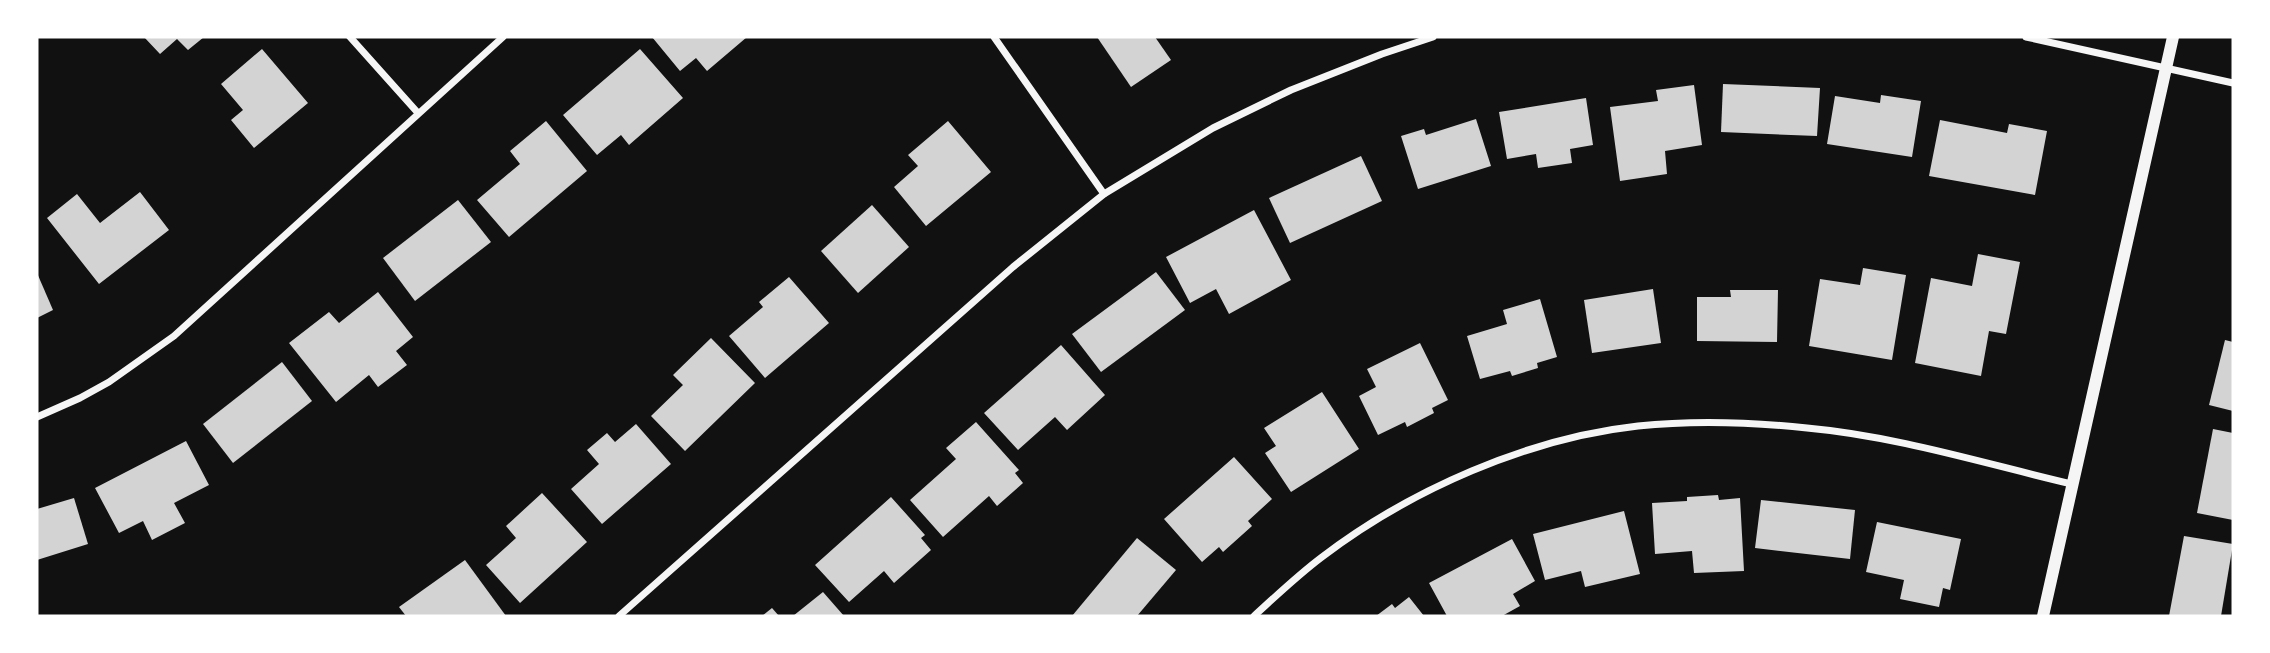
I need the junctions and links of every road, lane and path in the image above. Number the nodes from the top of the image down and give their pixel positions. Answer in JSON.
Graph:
{"nodes":[{"id":1,"x":350,"y":37,"type":"edge"},
{"id":2,"x":503,"y":37,"type":"edge"},
{"id":3,"x":994,"y":37,"type":"edge"},
{"id":4,"x":1433,"y":37,"type":"edge"},
{"id":5,"x":2026,"y":37,"type":"edge"},
{"id":6,"x":2173,"y":37,"type":"edge"},
{"id":7,"x":2166,"y":68,"type":"junction"},
{"id":8,"x":2233,"y":83,"type":"edge"},
{"id":9,"x":418,"y":113,"type":"junction"},
{"id":10,"x":1104,"y":194,"type":"junction"},
{"id":11,"x":37,"y":417,"type":"edge"},
{"id":12,"x":2072,"y":484,"type":"junction"},
{"id":13,"x":619,"y":616,"type":"edge"},
{"id":14,"x":1254,"y":616,"type":"edge"},
{"id":15,"x":2043,"y":616,"type":"edge"}],
"edges":[{"from":1,"to":9,"type":"street"},
{"from":2,"to":9,"type":"street"},
{"from":3,"to":10,"type":"street"},
{"from":4,"to":10,"type":"street"},
{"from":5,"to":7,"type":"street"},
{"from":6,"to":7,"type":"street"},
{"from":7,"to":8,"type":"street"},
{"from":7,"to":12,"type":"street"},
{"from":9,"to":11,"type":"street"},
{"from":10,"to":13,"type":"street"},
{"from":12,"to":14,"type":"street"},
{"from":12,"to":15,"type":"street"}]}
